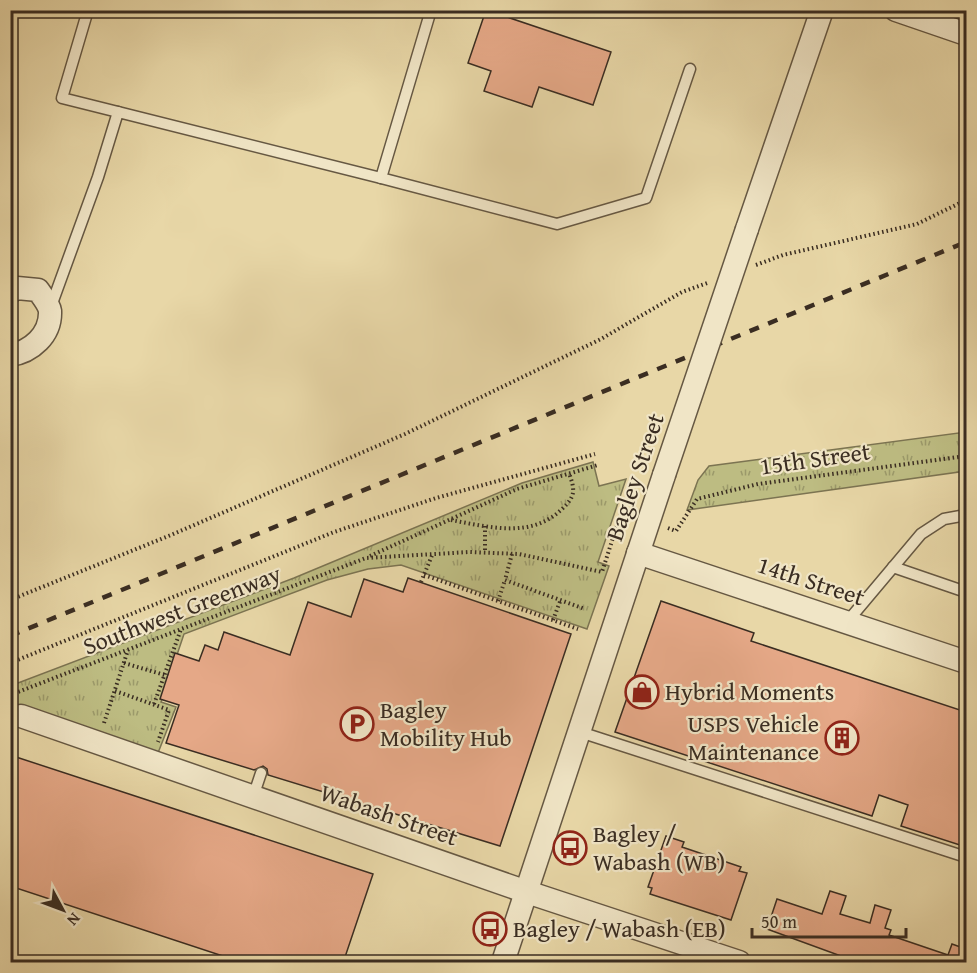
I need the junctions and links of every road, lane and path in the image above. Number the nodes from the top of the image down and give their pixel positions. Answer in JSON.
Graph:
{"nodes":[{"id":1,"x":88,"y":10,"type":"edge"},
{"id":2,"x":431,"y":10,"type":"edge"},
{"id":3,"x":822,"y":10,"type":"edge"},
{"id":4,"x":896,"y":10,"type":"edge"},
{"id":5,"x":966,"y":34,"type":"edge"},
{"id":6,"x":690,"y":69,"type":"dead end"},
{"id":7,"x":118,"y":112,"type":"junction"},
{"id":8,"x":381,"y":178,"type":"junction"},
{"id":9,"x":966,"y":200,"type":"edge"},
{"id":10,"x":749,"y":267,"type":"dead end"},
{"id":11,"x":716,"y":280,"type":"dead end"},
{"id":12,"x":10,"y":292,"type":"edge"},
{"id":13,"x":50,"y":309,"type":"junction"},
{"id":14,"x":10,"y":355,"type":"edge"},
{"id":15,"x":595,"y":454,"type":"dead end"},
{"id":16,"x":966,"y":456,"type":"edge"},
{"id":17,"x":598,"y":465,"type":"dead end"},
{"id":18,"x":568,"y":472,"type":"junction"},
{"id":19,"x":621,"y":513,"type":"dead end"},
{"id":20,"x":966,"y":515,"type":"edge"},
{"id":21,"x":450,"y":520,"type":"junction"},
{"id":22,"x":681,"y":522,"type":"dead end"},
{"id":23,"x":485,"y":526,"type":"junction"},
{"id":24,"x":433,"y":553,"type":"junction"},
{"id":25,"x":485,"y":553,"type":"junction"},
{"id":26,"x":638,"y":553,"type":"junction"},
{"id":27,"x":512,"y":554,"type":"junction"},
{"id":28,"x":366,"y":558,"type":"junction"},
{"id":29,"x":893,"y":567,"type":"junction"},
{"id":30,"x":424,"y":575,"type":"junction"},
{"id":31,"x":505,"y":580,"type":"junction"},
{"id":32,"x":421,"y":582,"type":"dead end"},
{"id":33,"x":966,"y":592,"type":"edge"},
{"id":34,"x":561,"y":599,"type":"junction"},
{"id":35,"x":10,"y":600,"type":"edge"},
{"id":36,"x":498,"y":601,"type":"junction"},
{"id":37,"x":585,"y":609,"type":"dead end"},
{"id":38,"x":553,"y":620,"type":"junction"},
{"id":39,"x":847,"y":622,"type":"junction"},
{"id":40,"x":181,"y":629,"type":"junction"},
{"id":41,"x":578,"y":629,"type":"dead end"},
{"id":42,"x":128,"y":650,"type":"junction"},
{"id":43,"x":966,"y":662,"type":"edge"},
{"id":44,"x":10,"y":663,"type":"edge"},
{"id":45,"x":124,"y":663,"type":"junction"},
{"id":46,"x":166,"y":676,"type":"junction"},
{"id":47,"x":115,"y":691,"type":"junction"},
{"id":48,"x":10,"y":695,"type":"edge"},
{"id":49,"x":154,"y":704,"type":"junction"},
{"id":50,"x":21,"y":716,"type":"dead end"},
{"id":51,"x":102,"y":729,"type":"dead end"},
{"id":52,"x":580,"y":732,"type":"junction"},
{"id":53,"x":157,"y":747,"type":"dead end"},
{"id":54,"x":261,"y":773,"type":"dead end"},
{"id":55,"x":253,"y":797,"type":"junction"},
{"id":56,"x":966,"y":857,"type":"edge"},
{"id":57,"x":527,"y":892,"type":"junction"},
{"id":58,"x":503,"y":963,"type":"edge"},
{"id":59,"x":739,"y":963,"type":"edge"}],
"edges":[{"from":1,"to":7,"type":"lane"},
{"from":2,"to":8,"type":"lane"},
{"from":3,"to":26,"type":"street","name":"Bagley Street","bridge":true},
{"from":4,"to":5,"type":"street"},
{"from":6,"to":8,"type":"lane"},
{"from":7,"to":8,"type":"lane"},
{"from":7,"to":13,"type":"lane"},
{"from":9,"to":10,"type":"path"},
{"from":11,"to":35,"type":"path"},
{"from":12,"to":13,"type":"street"},
{"from":13,"to":14,"type":"street"},
{"from":15,"to":44,"type":"path"},
{"from":16,"to":22,"type":"path","name":"15th Street"},
{"from":17,"to":18,"type":"path","name":"Southwest Greenway"},
{"from":18,"to":21,"type":"path","name":"Southwest Greenway"},
{"from":18,"to":23,"type":"path"},
{"from":19,"to":27,"type":"path","name":"Southwest Greenway"},
{"from":20,"to":29,"type":"lane"},
{"from":21,"to":23,"type":"path"},
{"from":21,"to":28,"type":"path","name":"Southwest Greenway"},
{"from":23,"to":25,"type":"path"},
{"from":24,"to":25,"type":"path","name":"Southwest Greenway"},
{"from":24,"to":28,"type":"path","name":"Southwest Greenway"},
{"from":24,"to":30,"type":"path"},
{"from":25,"to":27,"type":"path","name":"Southwest Greenway"},
{"from":26,"to":39,"type":"street","name":"14th Street"},
{"from":26,"to":52,"type":"street","name":"Bagley Street"},
{"from":27,"to":31,"type":"path"},
{"from":28,"to":40,"type":"path","name":"Southwest Greenway"},
{"from":29,"to":33,"type":"lane"},
{"from":29,"to":39,"type":"lane"},
{"from":30,"to":32,"type":"path"},
{"from":30,"to":36,"type":"path"},
{"from":31,"to":34,"type":"path"},
{"from":31,"to":36,"type":"path"},
{"from":34,"to":37,"type":"path"},
{"from":34,"to":38,"type":"path"},
{"from":36,"to":38,"type":"path"},
{"from":38,"to":41,"type":"path"},
{"from":39,"to":43,"type":"street","name":"14th Street"},
{"from":40,"to":42,"type":"path","name":"Southwest Greenway"},
{"from":40,"to":46,"type":"path"},
{"from":42,"to":45,"type":"path"},
{"from":42,"to":48,"type":"path","name":"Southwest Greenway"},
{"from":45,"to":46,"type":"path"},
{"from":45,"to":47,"type":"path"},
{"from":46,"to":49,"type":"path"},
{"from":47,"to":49,"type":"path"},
{"from":47,"to":51,"type":"path"},
{"from":49,"to":53,"type":"path"},
{"from":50,"to":55,"type":"street","name":"Wabash Street"},
{"from":52,"to":56,"type":"lane"},
{"from":52,"to":57,"type":"street","name":"Bagley Street"},
{"from":54,"to":55,"type":"lane"},
{"from":55,"to":57,"type":"street","name":"Wabash Street"},
{"from":57,"to":58,"type":"street","name":"Bagley Street"},
{"from":57,"to":59,"type":"street","name":"Wabash Street"}]}
